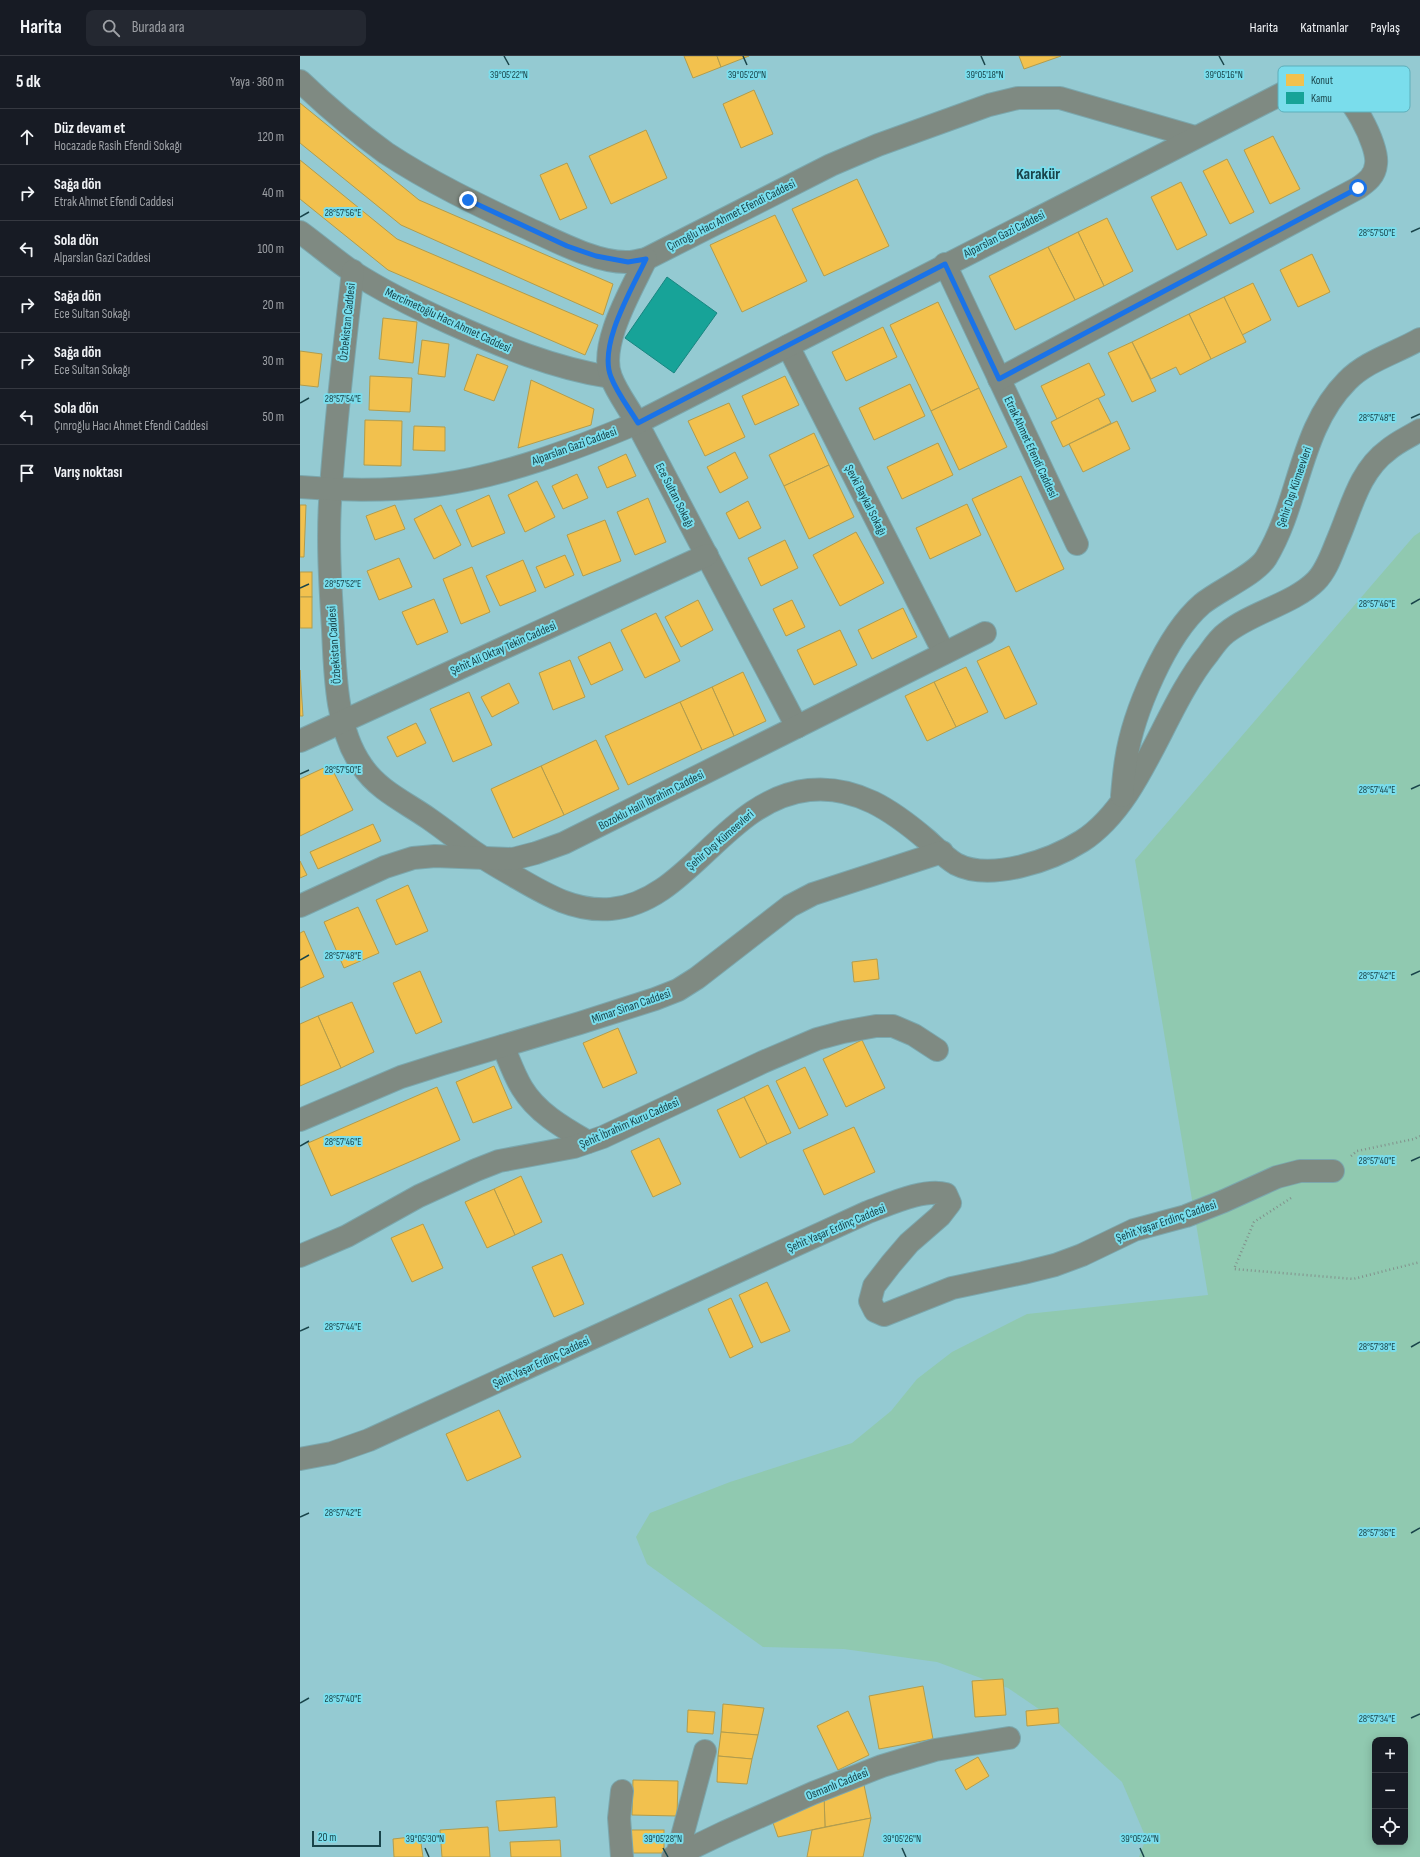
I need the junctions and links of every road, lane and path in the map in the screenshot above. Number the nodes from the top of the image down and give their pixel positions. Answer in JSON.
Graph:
{"nodes":[{"id":1,"x":300,"y":81,"type":"edge"},
{"id":2,"x":1278,"y":96,"type":"edge"},
{"id":3,"x":1357,"y":112,"type":"edge"},
{"id":4,"x":1195,"y":137,"type":"junction"},
{"id":5,"x":300,"y":232,"type":"edge"},
{"id":6,"x":646,"y":259,"type":"junction"},
{"id":7,"x":945,"y":264,"type":"junction"},
{"id":8,"x":353,"y":271,"type":"junction"},
{"id":9,"x":1420,"y":339,"type":"edge"},
{"id":10,"x":788,"y":346,"type":"junction"},
{"id":11,"x":610,"y":377,"type":"junction"},
{"id":12,"x":999,"y":379,"type":"junction"},
{"id":13,"x":638,"y":423,"type":"junction"},
{"id":14,"x":1420,"y":430,"type":"edge"},
{"id":15,"x":300,"y":487,"type":"edge"},
{"id":16,"x":330,"y":490,"type":"junction"},
{"id":17,"x":1077,"y":544,"type":"dead end"},
{"id":18,"x":706,"y":555,"type":"junction"},
{"id":19,"x":985,"y":633,"type":"dead end"},
{"id":20,"x":944,"y":653,"type":"junction"},
{"id":21,"x":343,"y":720,"type":"junction"},
{"id":22,"x":797,"y":727,"type":"junction"},
{"id":23,"x":300,"y":741,"type":"edge"},
{"id":24,"x":1122,"y":801,"type":"junction"},
{"id":25,"x":942,"y":852,"type":"junction"},
{"id":26,"x":483,"y":859,"type":"junction"},
{"id":27,"x":300,"y":906,"type":"edge"},
{"id":28,"x":503,"y":1046,"type":"junction"},
{"id":29,"x":937,"y":1050,"type":"dead end"},
{"id":30,"x":300,"y":1120,"type":"edge"},
{"id":31,"x":1420,"y":1136,"type":"edge"},
{"id":32,"x":588,"y":1142,"type":"junction"},
{"id":33,"x":1333,"y":1171,"type":"joint"},
{"id":34,"x":1294,"y":1196,"type":"dead end"},
{"id":35,"x":300,"y":1256,"type":"edge"},
{"id":36,"x":1420,"y":1262,"type":"edge"},
{"id":37,"x":300,"y":1459,"type":"edge"},
{"id":38,"x":1009,"y":1738,"type":"dead end"},
{"id":39,"x":705,"y":1751,"type":"dead end"},
{"id":40,"x":622,"y":1791,"type":"dead end"},
{"id":41,"x":675,"y":1856,"type":"edge"},
{"id":42,"x":622,"y":1857,"type":"edge"}],
"edges":[{"from":1,"to":6,"type":"street","name":"Çınroğlu Hacı Ahmet Efendi Caddesi"},
{"from":2,"to":4,"type":"street","name":"Alparslan Gazi Caddesi"},
{"from":3,"to":12,"type":"street","name":"Alparslan Gazi Caddesi"},
{"from":4,"to":6,"type":"street","name":"Çınroğlu Hacı Ahmet Efendi Caddesi"},
{"from":4,"to":7,"type":"street","name":"Alparslan Gazi Caddesi"},
{"from":5,"to":8,"type":"street","name":"Mercimetoğlu Hacı Ahmet Caddesi"},
{"from":6,"to":11,"type":"street","name":"Ece Sultan Sokağı"},
{"from":7,"to":10,"type":"street","name":"Alparslan Gazi Caddesi"},
{"from":7,"to":12,"type":"street","name":"Etrak Ahmet Efendi Caddesi"},
{"from":8,"to":11,"type":"street","name":"Mercimetoğlu Hacı Ahmet Caddesi"},
{"from":8,"to":16,"type":"street","name":"Özbekistan Caddesi"},
{"from":9,"to":24,"type":"street","name":"Şehir Dışı Kümeevleri"},
{"from":10,"to":13,"type":"street","name":"Alparslan Gazi Caddesi"},
{"from":10,"to":20,"type":"street","name":"Şevki Baykal Sokağı"},
{"from":11,"to":13,"type":"street","name":"Ece Sultan Sokağı"},
{"from":12,"to":17,"type":"street","name":"Etrak Ahmet Efendi Caddesi"},
{"from":13,"to":16,"type":"street","name":"Alparslan Gazi Caddesi"},
{"from":13,"to":18,"type":"street","name":"Ece Sultan Sokağı"},
{"from":14,"to":24,"type":"street","name":"Şehir Dışı Kümeevleri"},
{"from":15,"to":16,"type":"street","name":"Alparslan Gazi Caddesi"},
{"from":16,"to":21,"type":"street","name":"Özbekistan Caddesi"},
{"from":18,"to":21,"type":"street","name":"Şehit Ali Oktay Tekin Caddesi"},
{"from":18,"to":22,"type":"street","name":"Ece Sultan Sokağı"},
{"from":19,"to":20,"type":"street","name":"Bozoklu Halil İbrahim Caddesi"},
{"from":20,"to":22,"type":"street","name":"Bozoklu Halil İbrahim Caddesi"},
{"from":21,"to":23,"type":"street","name":"Şehit Ali Oktay Tekin Caddesi"},
{"from":21,"to":26,"type":"street","name":"Özbekistan Caddesi"},
{"from":22,"to":26,"type":"street","name":"Bozoklu Halil İbrahim Caddesi"},
{"from":24,"to":25,"type":"street","name":"Şehir Dışı Kümeevleri"},
{"from":25,"to":26,"type":"street","name":"Şehir Dışı Kümeevleri"},
{"from":25,"to":28,"type":"street","name":"Mimar Sinan Caddesi"},
{"from":26,"to":27,"type":"street","name":"Bozoklu Halil İbrahim Caddesi"},
{"from":28,"to":30,"type":"street","name":"Mimar Sinan Caddesi"},
{"from":28,"to":32,"type":"street"},
{"from":29,"to":32,"type":"street","name":"Şehit İbrahim Kuru Caddesi"},
{"from":31,"to":33,"type":"path"},
{"from":32,"to":35,"type":"street","name":"Şehit İbrahim Kuru Caddesi"},
{"from":33,"to":37,"type":"street","name":"Şehit Yaşar Erdinç Caddesi"},
{"from":34,"to":36,"type":"path"},
{"from":38,"to":41,"type":"street","name":"Osmanlı Caddesi"},
{"from":39,"to":41,"type":"street"},
{"from":40,"to":42,"type":"street"}]}
